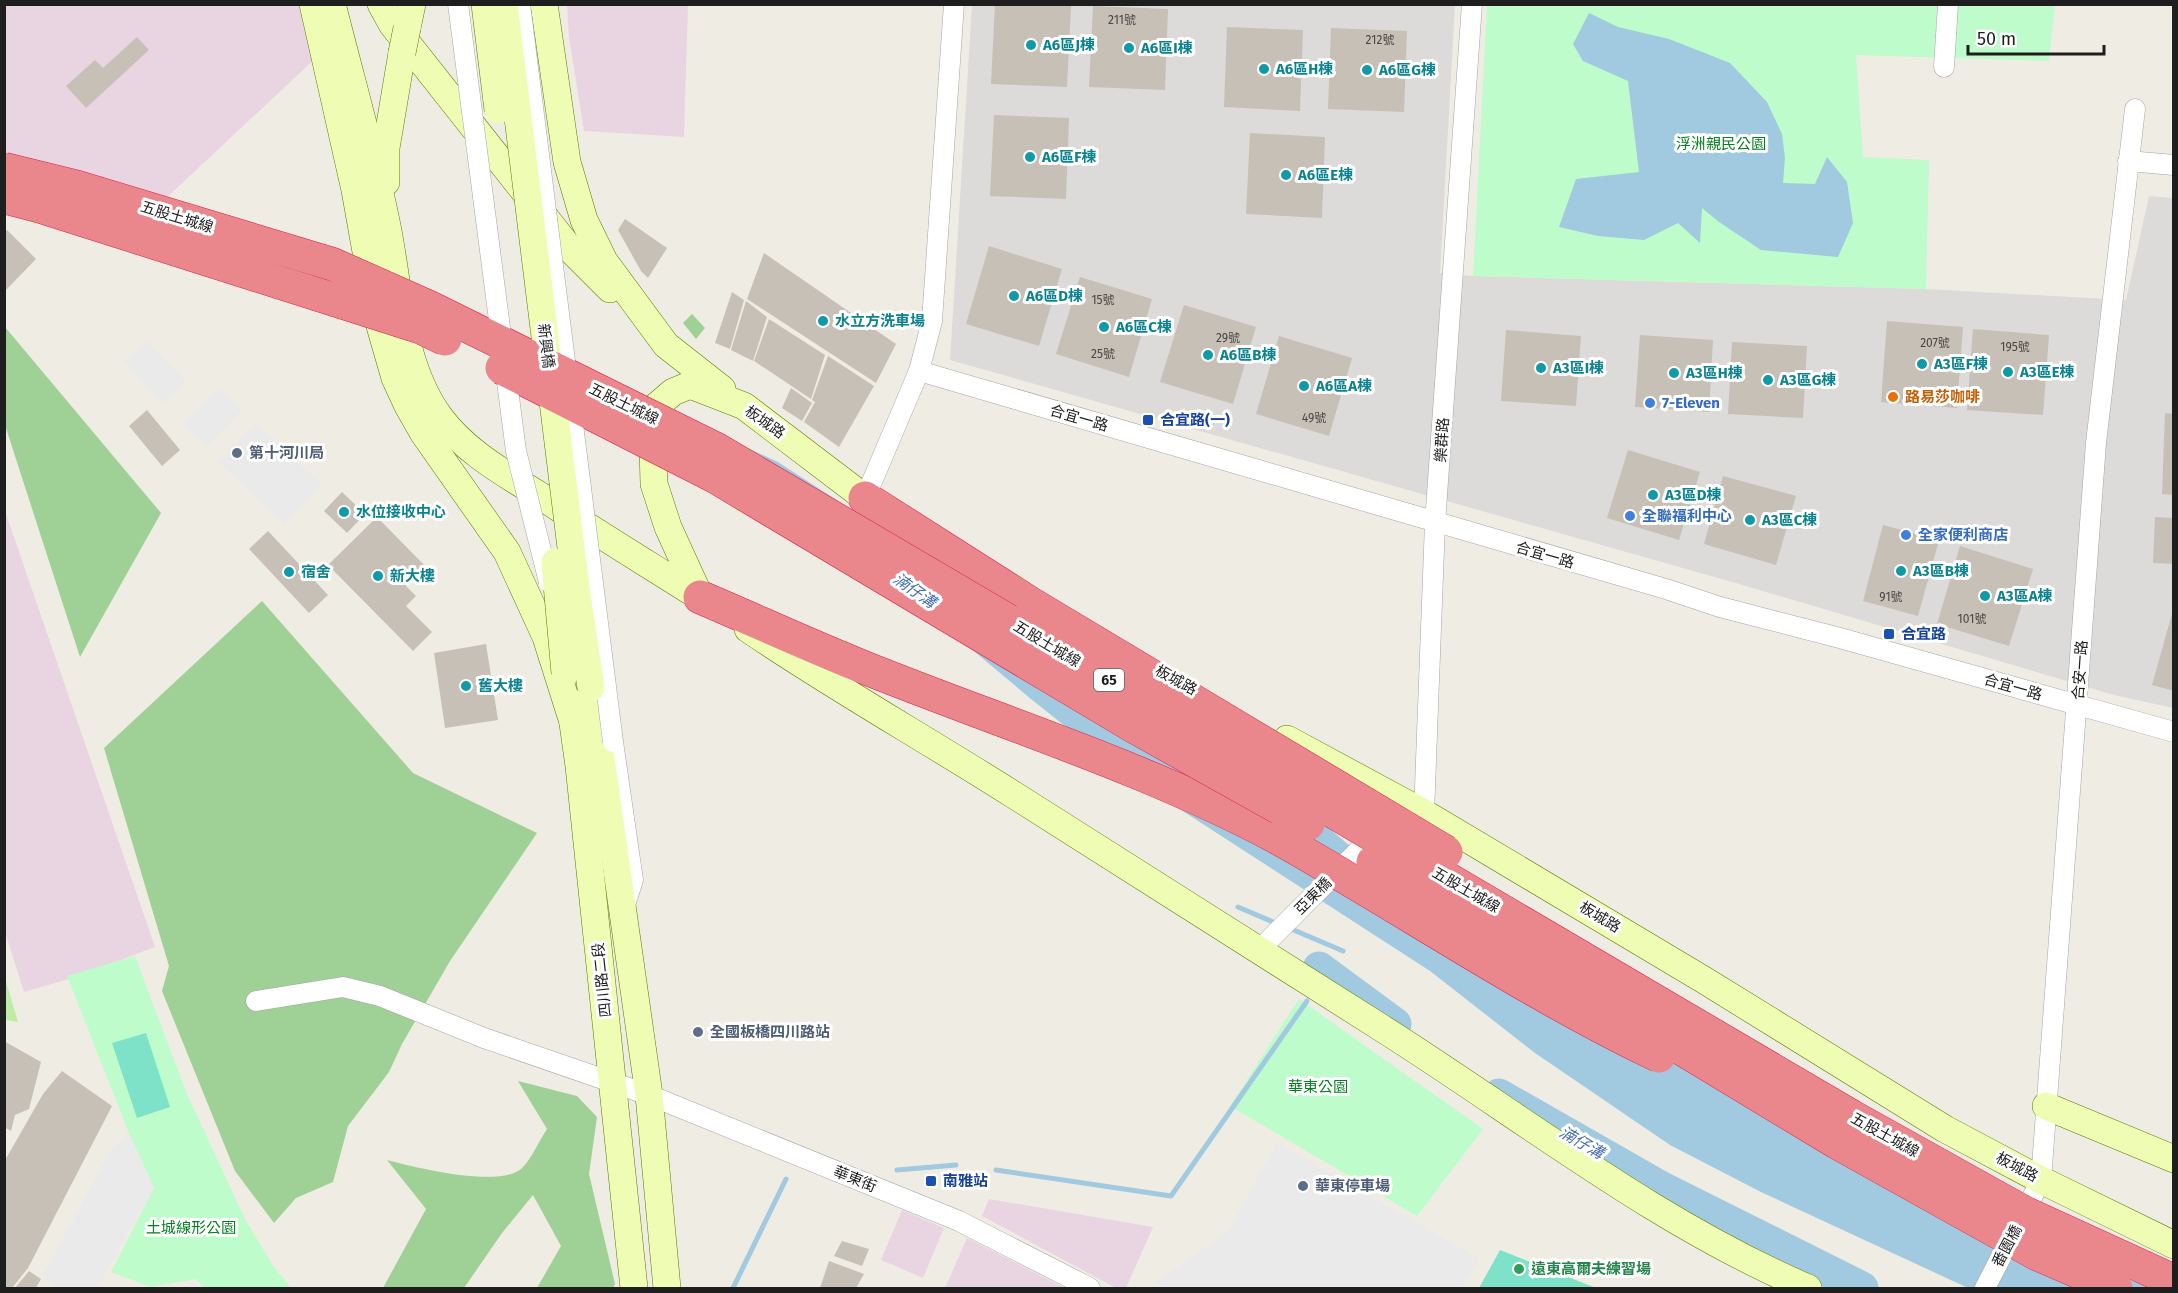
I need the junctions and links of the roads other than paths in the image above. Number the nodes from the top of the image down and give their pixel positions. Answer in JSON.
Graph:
{"nodes":[{"id":1,"x":313,"y":4,"type":"edge"},
{"id":2,"x":332,"y":4,"type":"edge"},
{"id":3,"x":381,"y":4,"type":"edge"},
{"id":4,"x":458,"y":4,"type":"edge"},
{"id":5,"x":485,"y":4,"type":"edge"},
{"id":6,"x":504,"y":4,"type":"edge"},
{"id":7,"x":520,"y":4,"type":"edge"},
{"id":8,"x":544,"y":4,"type":"edge"},
{"id":9,"x":954,"y":4,"type":"edge"},
{"id":10,"x":1472,"y":4,"type":"edge"},
{"id":11,"x":1948,"y":4,"type":"edge"},
{"id":12,"x":407,"y":29,"type":"edge"},
{"id":13,"x":1944,"y":68,"type":"dead end"},
{"id":14,"x":2135,"y":109,"type":"dead end"},
{"id":15,"x":2128,"y":161,"type":"junction"},
{"id":16,"x":2174,"y":165,"type":"edge"},
{"id":17,"x":4,"y":169,"type":"edge"},
{"id":18,"x":4,"y":197,"type":"edge"},
{"id":19,"x":387,"y":222,"type":"junction"},
{"id":20,"x":666,"y":345,"type":"junction"},
{"id":21,"x":919,"y":371,"type":"junction"},
{"id":22,"x":744,"y":406,"type":"junction"},
{"id":23,"x":865,"y":498,"type":"junction"},
{"id":24,"x":1435,"y":523,"type":"junction"},
{"id":25,"x":700,"y":597,"type":"junction"},
{"id":26,"x":562,"y":636,"type":"junction"},
{"id":27,"x":565,"y":673,"type":"joint"},
{"id":28,"x":591,"y":688,"type":"joint"},
{"id":29,"x":2077,"y":705,"type":"junction"},
{"id":30,"x":572,"y":719,"type":"junction"},
{"id":31,"x":2174,"y":732,"type":"edge"},
{"id":32,"x":1424,"y":813,"type":"junction"},
{"id":33,"x":623,"y":914,"type":"junction"},
{"id":34,"x":1259,"y":950,"type":"junction"},
{"id":35,"x":256,"y":1001,"type":"dead end"},
{"id":36,"x":614,"y":1082,"type":"junction"},
{"id":37,"x":649,"y":1095,"type":"junction"},
{"id":38,"x":2046,"y":1106,"type":"junction"},
{"id":39,"x":1836,"y":1142,"type":"junction"},
{"id":40,"x":2174,"y":1159,"type":"edge"},
{"id":41,"x":2032,"y":1199,"type":"junction"},
{"id":42,"x":2174,"y":1245,"type":"edge"},
{"id":43,"x":2174,"y":1281,"type":"edge"},
{"id":44,"x":634,"y":1288,"type":"edge"},
{"id":45,"x":668,"y":1288,"type":"edge"},
{"id":46,"x":1090,"y":1288,"type":"edge"},
{"id":47,"x":1808,"y":1288,"type":"edge"},
{"id":48,"x":1985,"y":1288,"type":"edge"},
{"id":49,"x":2116,"y":1288,"type":"edge"}],
"edges":[{"from":1,"to":30,"type":"main road"},
{"from":2,"to":19,"type":"main road"},
{"from":3,"to":20,"type":"main road"},
{"from":4,"to":26,"type":"street","bridge":true},
{"from":5,"to":26,"type":"main road","name":"新興橋","bridge":true},
{"from":6,"to":28,"type":"main road","name":"新興橋","bridge":true},
{"from":7,"to":33,"type":"street","bridge":true},
{"from":8,"to":20,"type":"main road"},
{"from":9,"to":21,"type":"street"},
{"from":10,"to":24,"type":"street","name":"樂群路"},
{"from":11,"to":13,"type":"street"},
{"from":12,"to":19,"type":"main road"},
{"from":14,"to":15,"type":"street","name":"合安一路"},
{"from":15,"to":16,"type":"street"},
{"from":15,"to":29,"type":"street","name":"合安一路"},
{"from":17,"to":41,"type":"highway","name":"五股土城線","number":"65","bridge":true},
{"from":18,"to":39,"type":"highway","name":"五股土城線","number":"65","bridge":true},
{"from":19,"to":25,"type":"main road"},
{"from":20,"to":22,"type":"main road"},
{"from":21,"to":23,"type":"street"},
{"from":21,"to":24,"type":"street","name":"合宜一路"},
{"from":22,"to":23,"type":"main road","name":"板城路"},
{"from":22,"to":25,"type":"main road","name":"板城路"},
{"from":23,"to":32,"type":"main road","name":"板城路"},
{"from":23,"to":41,"type":"highway","bridge":true},
{"from":24,"to":29,"type":"street","name":"合宜一路"},
{"from":24,"to":32,"type":"street","name":"樂群路"},
{"from":25,"to":34,"type":"main road"},
{"from":25,"to":39,"type":"highway","bridge":true},
{"from":26,"to":27,"type":"main road","name":"新興橋","bridge":true},
{"from":27,"to":30,"type":"main road","name":"四川路二段"},
{"from":28,"to":33,"type":"main road","name":"四川路二段"},
{"from":29,"to":31,"type":"street","name":"合宜一路"},
{"from":29,"to":38,"type":"street","name":"合安一路"},
{"from":30,"to":36,"type":"main road","name":"四川路二段"},
{"from":32,"to":34,"type":"street","name":"亞東橋"},
{"from":32,"to":41,"type":"main road","name":"板城路"},
{"from":33,"to":37,"type":"main road","name":"四川路二段"},
{"from":34,"to":47,"type":"main road"},
{"from":35,"to":36,"type":"street","name":"華東街"},
{"from":36,"to":37,"type":"street","name":"華東街"},
{"from":36,"to":44,"type":"main road","name":"四川路二段"},
{"from":37,"to":45,"type":"main road","name":"四川路二段"},
{"from":37,"to":46,"type":"street","name":"華東街"},
{"from":38,"to":40,"type":"main road"},
{"from":38,"to":41,"type":"street","name":"合安一路"},
{"from":39,"to":49,"type":"highway","name":"五股土城線","number":"65","bridge":true},
{"from":41,"to":42,"type":"main road","name":"板城路"},
{"from":41,"to":43,"type":"highway","name":"五股土城線","number":"65","bridge":true},
{"from":41,"to":48,"type":"street","name":"番園橋","bridge":true}]}
